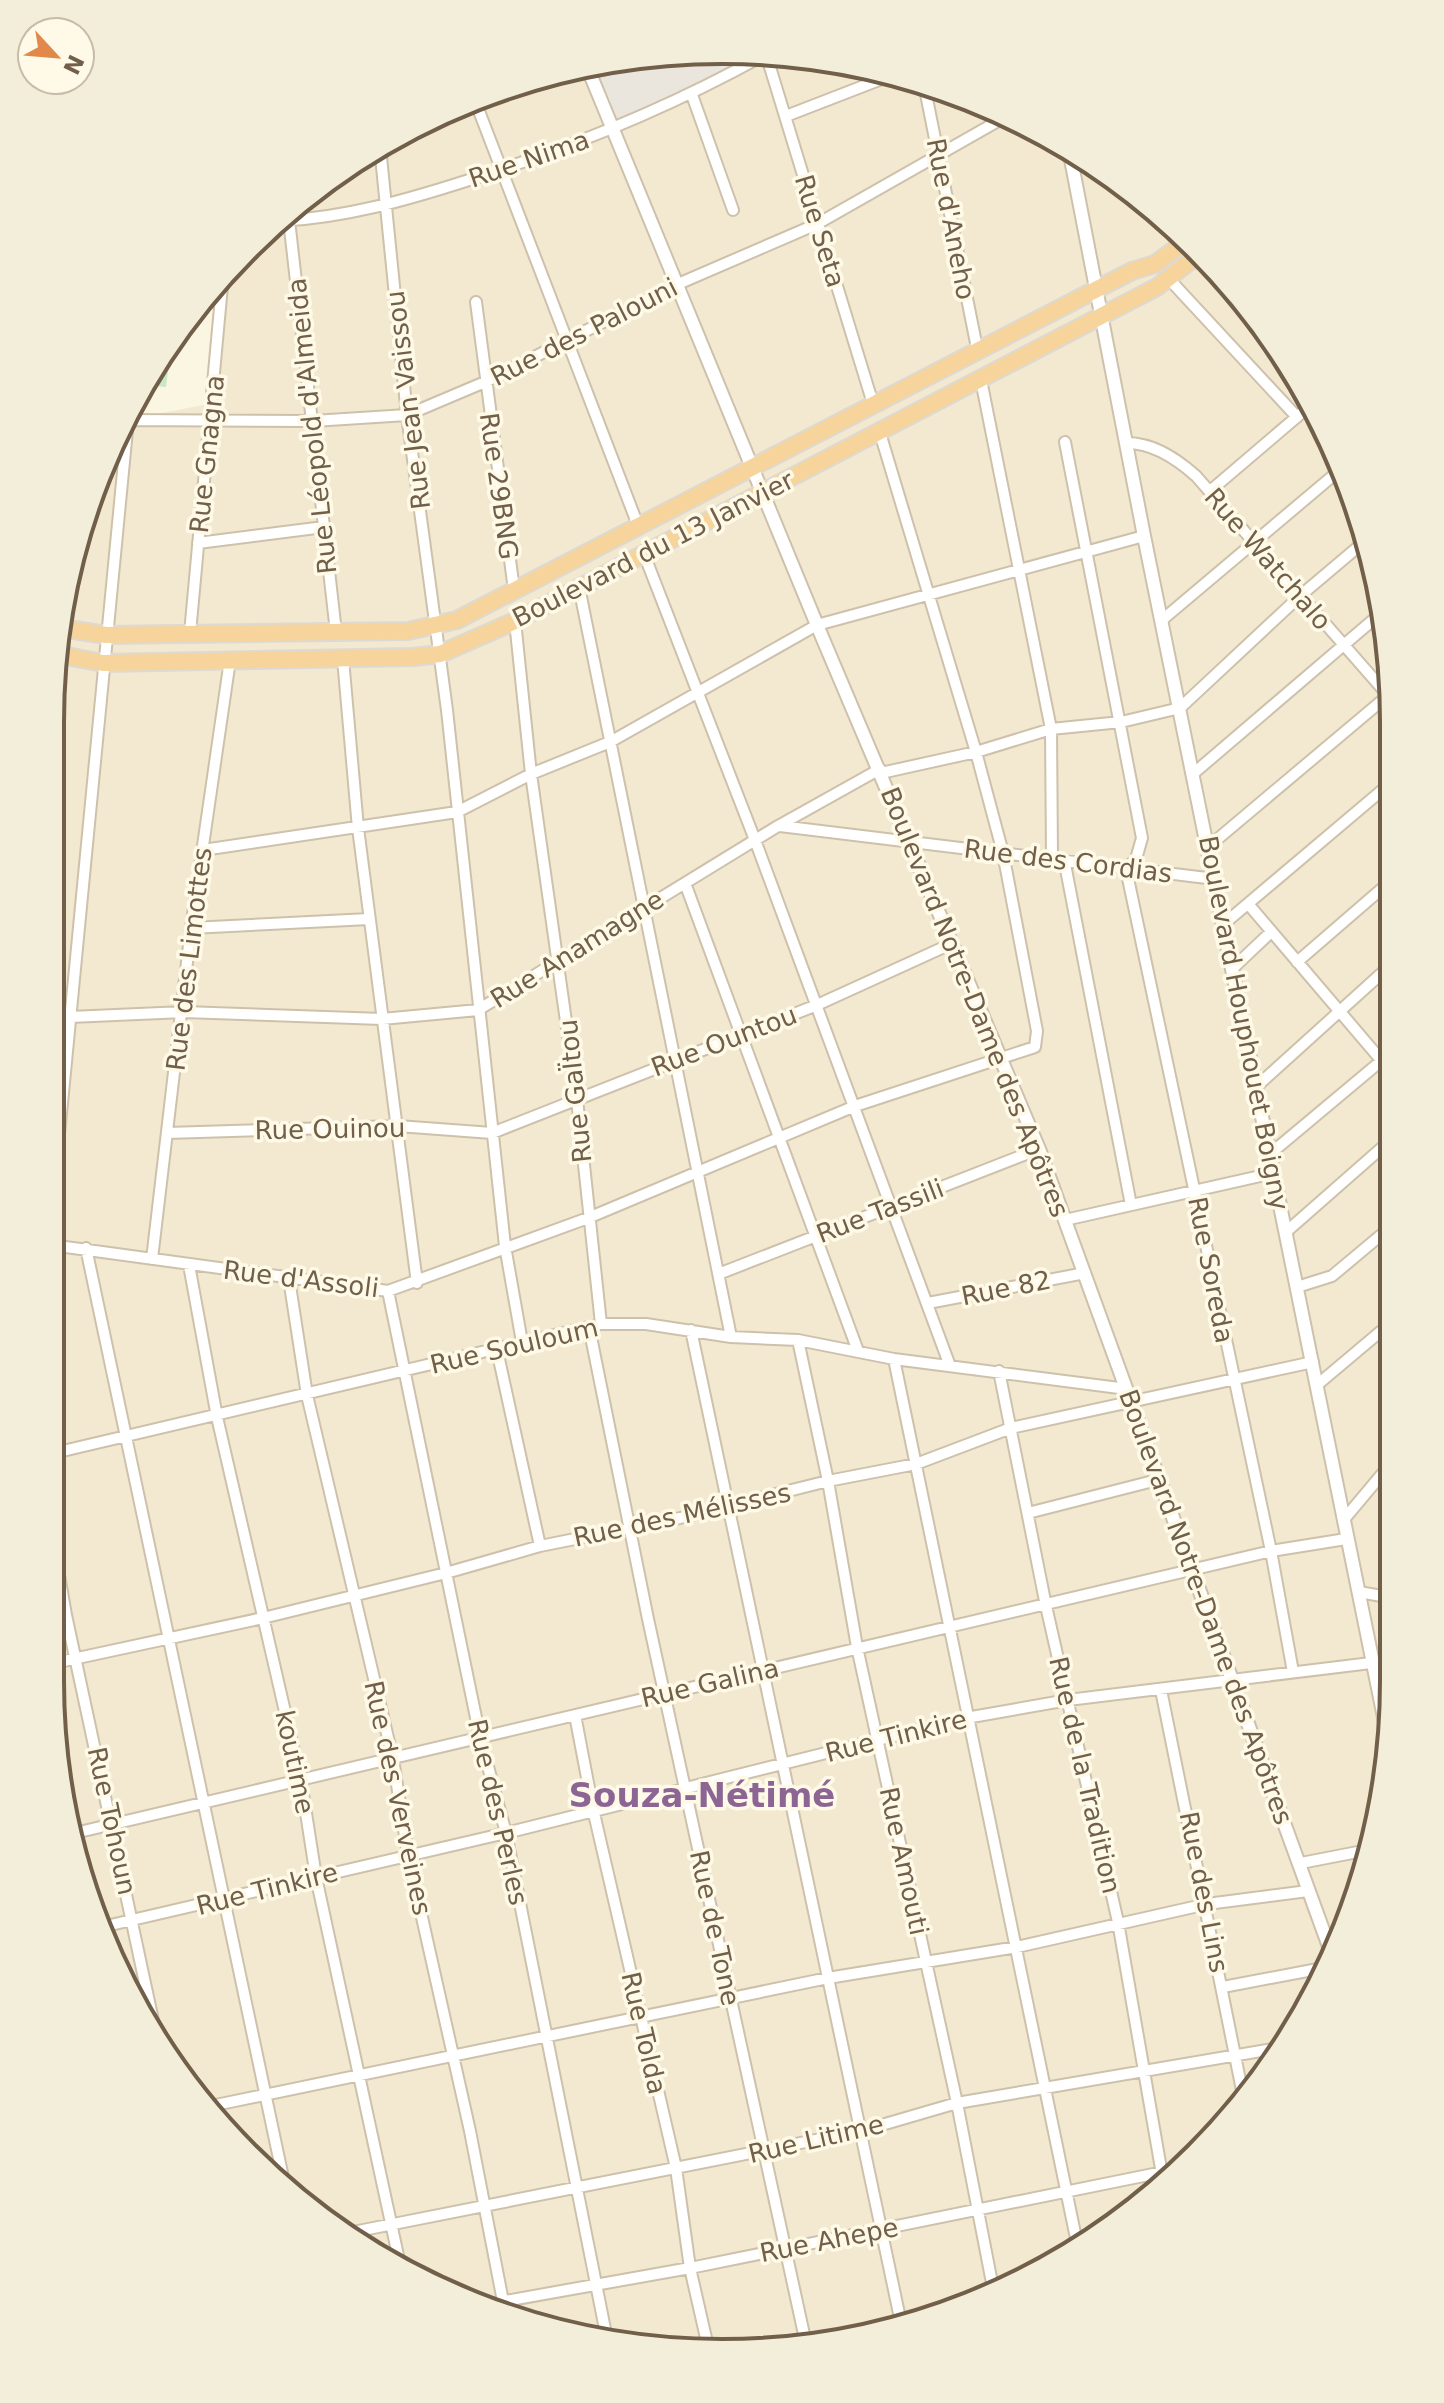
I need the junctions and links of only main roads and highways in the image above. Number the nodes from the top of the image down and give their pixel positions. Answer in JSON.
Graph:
{"nodes":[{"id":1,"x":1177,"y":248,"type":"edge"},
{"id":2,"x":1191,"y":261,"type":"edge"},
{"id":3,"x":1100,"y":302,"type":"junction"},
{"id":4,"x":71,"y":630,"type":"edge"},
{"id":5,"x":68,"y":656,"type":"edge"}],
"edges":[{"from":1,"to":3,"type":"highway","name":"Boulevard du 13 Janvier"},
{"from":2,"to":3,"type":"highway","name":"Boulevard du 13 Janvier"},
{"from":3,"to":4,"type":"highway","name":"Boulevard du 13 Janvier"},
{"from":3,"to":5,"type":"highway","name":"Boulevard du 13 Janvier"}]}
